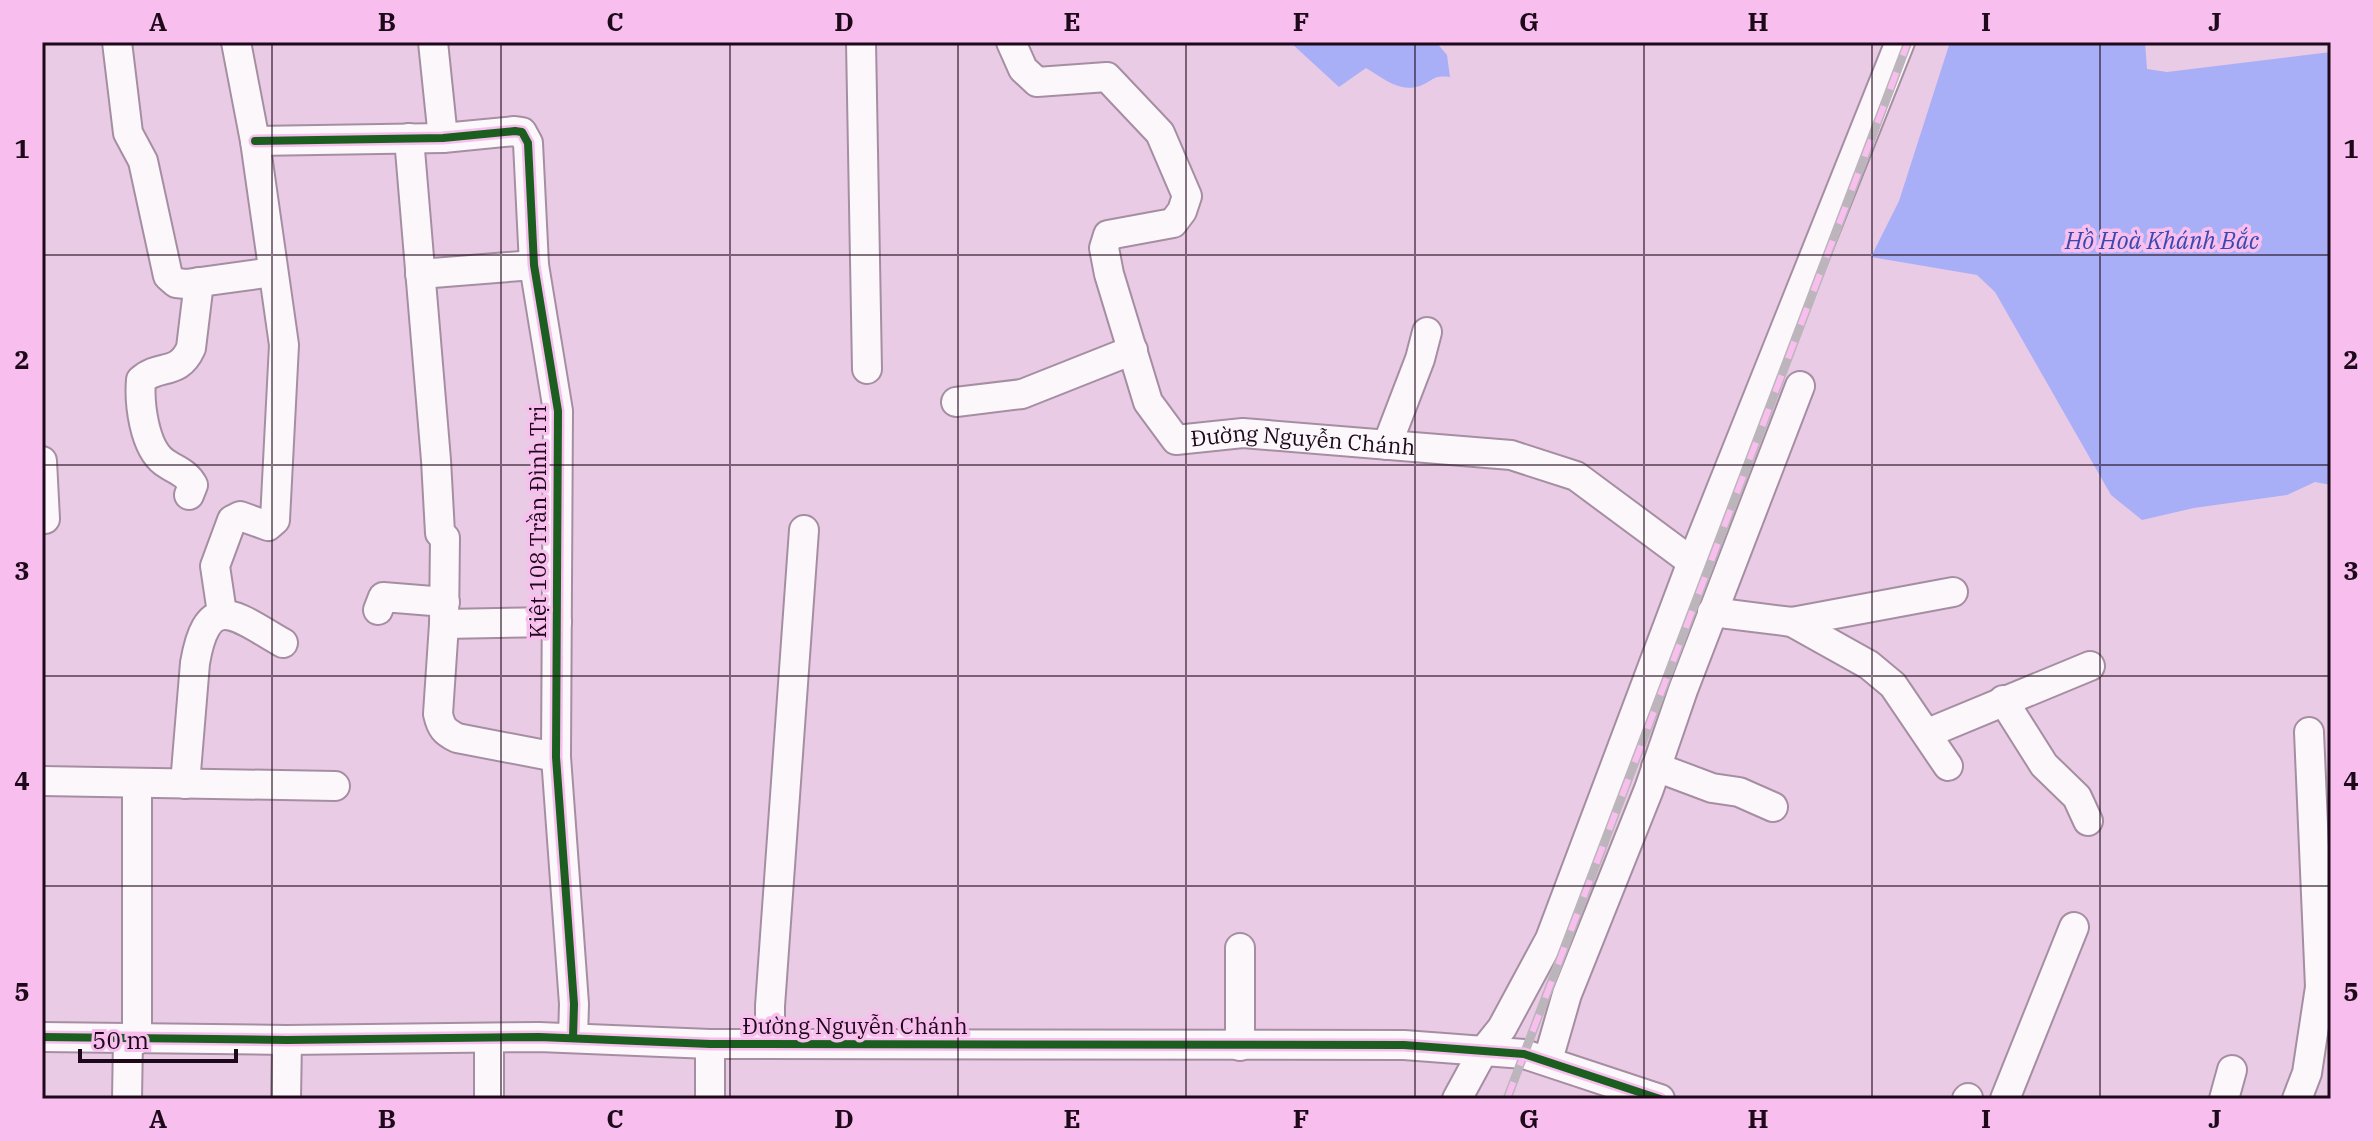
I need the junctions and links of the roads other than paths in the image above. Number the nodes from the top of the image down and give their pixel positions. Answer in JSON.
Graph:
{"nodes":[{"id":1,"x":117,"y":42,"type":"edge"},
{"id":2,"x":236,"y":42,"type":"edge"},
{"id":3,"x":433,"y":42,"type":"edge"},
{"id":4,"x":861,"y":42,"type":"edge"},
{"id":5,"x":1011,"y":42,"type":"edge"},
{"id":6,"x":1900,"y":42,"type":"edge"},
{"id":7,"x":409,"y":138,"type":"junction"},
{"id":8,"x":443,"y":138,"type":"junction"},
{"id":9,"x":255,"y":141,"type":"junction"},
{"id":10,"x":534,"y":265,"type":"junction"},
{"id":11,"x":273,"y":272,"type":"junction"},
{"id":12,"x":420,"y":274,"type":"junction"},
{"id":13,"x":199,"y":282,"type":"junction"},
{"id":14,"x":1427,"y":332,"type":"dead end"},
{"id":15,"x":1133,"y":350,"type":"junction"},
{"id":16,"x":867,"y":369,"type":"dead end"},
{"id":17,"x":1800,"y":386,"type":"dead end"},
{"id":18,"x":956,"y":402,"type":"dead end"},
{"id":19,"x":1387,"y":445,"type":"junction"},
{"id":20,"x":42,"y":461,"type":"edge"},
{"id":21,"x":189,"y":495,"type":"dead end"},
{"id":22,"x":42,"y":519,"type":"edge"},
{"id":23,"x":804,"y":530,"type":"dead end"},
{"id":24,"x":1692,"y":562,"type":"junction"},
{"id":25,"x":1953,"y":592,"type":"dead end"},
{"id":26,"x":378,"y":610,"type":"dead end"},
{"id":27,"x":1712,"y":612,"type":"junction"},
{"id":28,"x":222,"y":613,"type":"junction"},
{"id":29,"x":445,"y":613,"type":"junction"},
{"id":30,"x":557,"y":622,"type":"junction"},
{"id":31,"x":1792,"y":622,"type":"junction"},
{"id":32,"x":283,"y":643,"type":"dead end"},
{"id":33,"x":2090,"y":666,"type":"dead end"},
{"id":34,"x":2003,"y":700,"type":"junction"},
{"id":35,"x":2309,"y":732,"type":"dead end"},
{"id":36,"x":1928,"y":733,"type":"junction"},
{"id":37,"x":556,"y":757,"type":"junction"},
{"id":38,"x":1948,"y":766,"type":"dead end"},
{"id":39,"x":1656,"y":767,"type":"junction"},
{"id":40,"x":42,"y":781,"type":"edge"},
{"id":41,"x":137,"y":783,"type":"junction"},
{"id":42,"x":185,"y":784,"type":"junction"},
{"id":43,"x":335,"y":786,"type":"dead end"},
{"id":44,"x":1773,"y":807,"type":"dead end"},
{"id":45,"x":2088,"y":821,"type":"dead end"},
{"id":46,"x":2074,"y":927,"type":"dead end"},
{"id":47,"x":1240,"y":948,"type":"dead end"},
{"id":48,"x":2325,"y":987,"type":"edge"},
{"id":49,"x":42,"y":1037,"type":"edge"},
{"id":50,"x":489,"y":1038,"type":"junction"},
{"id":51,"x":573,"y":1038,"type":"junction"},
{"id":52,"x":132,"y":1040,"type":"junction"},
{"id":53,"x":287,"y":1040,"type":"junction"},
{"id":54,"x":710,"y":1044,"type":"junction"},
{"id":55,"x":770,"y":1044,"type":"junction"},
{"id":56,"x":1240,"y":1046,"type":"junction"},
{"id":57,"x":1482,"y":1053,"type":"junction"},
{"id":58,"x":1548,"y":1060,"type":"junction"},
{"id":59,"x":2232,"y":1070,"type":"dead end"},
{"id":60,"x":1590,"y":1088,"type":"edge"},
{"id":61,"x":127,"y":1099,"type":"edge"},
{"id":62,"x":286,"y":1099,"type":"edge"},
{"id":63,"x":489,"y":1099,"type":"edge"},
{"id":64,"x":710,"y":1099,"type":"edge"},
{"id":65,"x":1457,"y":1099,"type":"edge"},
{"id":66,"x":1660,"y":1099,"type":"edge"},
{"id":67,"x":2005,"y":1099,"type":"edge"},
{"id":68,"x":2224,"y":1099,"type":"edge"},
{"id":69,"x":2297,"y":1099,"type":"edge"}],
"edges":[{"from":1,"to":13,"type":"street"},
{"from":2,"to":9,"type":"street"},
{"from":3,"to":8,"type":"street"},
{"from":4,"to":16,"type":"street"},
{"from":5,"to":15,"type":"street","name":"Đường Nguyễn Chánh"},
{"from":6,"to":24,"type":"street"},
{"from":7,"to":8,"type":"street","name":"Kiệt 108 Trần Đình Tri"},
{"from":7,"to":9,"type":"street","name":"Kiệt 108 Trần Đình Tri"},
{"from":7,"to":12,"type":"street"},
{"from":8,"to":10,"type":"street","name":"Kiệt 108 Trần Đình Tri"},
{"from":9,"to":11,"type":"street"},
{"from":10,"to":12,"type":"street"},
{"from":10,"to":30,"type":"street","name":"Kiệt 108 Trần Đình Tri"},
{"from":11,"to":13,"type":"street"},
{"from":11,"to":28,"type":"street"},
{"from":12,"to":29,"type":"street"},
{"from":13,"to":21,"type":"street"},
{"from":14,"to":19,"type":"street"},
{"from":15,"to":18,"type":"street"},
{"from":15,"to":19,"type":"street","name":"Đường Nguyễn Chánh"},
{"from":17,"to":27,"type":"street"},
{"from":19,"to":24,"type":"street","name":"Đường Nguyễn Chánh"},
{"from":20,"to":22,"type":"street"},
{"from":23,"to":55,"type":"street"},
{"from":24,"to":57,"type":"street"},
{"from":25,"to":31,"type":"street"},
{"from":26,"to":29,"type":"street"},
{"from":27,"to":31,"type":"street"},
{"from":27,"to":39,"type":"street"},
{"from":28,"to":32,"type":"street"},
{"from":28,"to":42,"type":"street"},
{"from":29,"to":30,"type":"street"},
{"from":29,"to":37,"type":"street"},
{"from":30,"to":37,"type":"street","name":"Kiệt 108 Trần Đình Tri"},
{"from":31,"to":36,"type":"street"},
{"from":33,"to":34,"type":"street"},
{"from":34,"to":36,"type":"street"},
{"from":34,"to":45,"type":"street"},
{"from":35,"to":48,"type":"street"},
{"from":36,"to":38,"type":"street"},
{"from":37,"to":51,"type":"street","name":"Kiệt 108 Trần Đình Tri"},
{"from":39,"to":44,"type":"street"},
{"from":39,"to":58,"type":"street"},
{"from":40,"to":41,"type":"street"},
{"from":41,"to":42,"type":"street"},
{"from":41,"to":52,"type":"street"},
{"from":42,"to":43,"type":"street"},
{"from":46,"to":67,"type":"street"},
{"from":47,"to":56,"type":"street"},
{"from":48,"to":69,"type":"street"},
{"from":49,"to":52,"type":"street","name":"Đường Nguyễn Chánh"},
{"from":50,"to":51,"type":"street","name":"Đường Nguyễn Chánh"},
{"from":50,"to":53,"type":"street","name":"Đường Nguyễn Chánh"},
{"from":50,"to":63,"type":"street"},
{"from":51,"to":54,"type":"street","name":"Đường Nguyễn Chánh"},
{"from":52,"to":53,"type":"street","name":"Đường Nguyễn Chánh"},
{"from":52,"to":61,"type":"street"},
{"from":53,"to":62,"type":"street"},
{"from":54,"to":55,"type":"street","name":"Đường Nguyễn Chánh"},
{"from":54,"to":64,"type":"street"},
{"from":55,"to":56,"type":"street","name":"Đường Nguyễn Chánh"},
{"from":56,"to":57,"type":"street","name":"Đường Nguyễn Chánh"},
{"from":57,"to":58,"type":"street","name":"Đường Nguyễn Chánh"},
{"from":57,"to":65,"type":"street"},
{"from":58,"to":60,"type":"street","name":"Đường Nguyễn Chánh"},
{"from":59,"to":68,"type":"street"},
{"from":60,"to":66,"type":"street","name":"Đường Nguyễn Chánh"}]}
